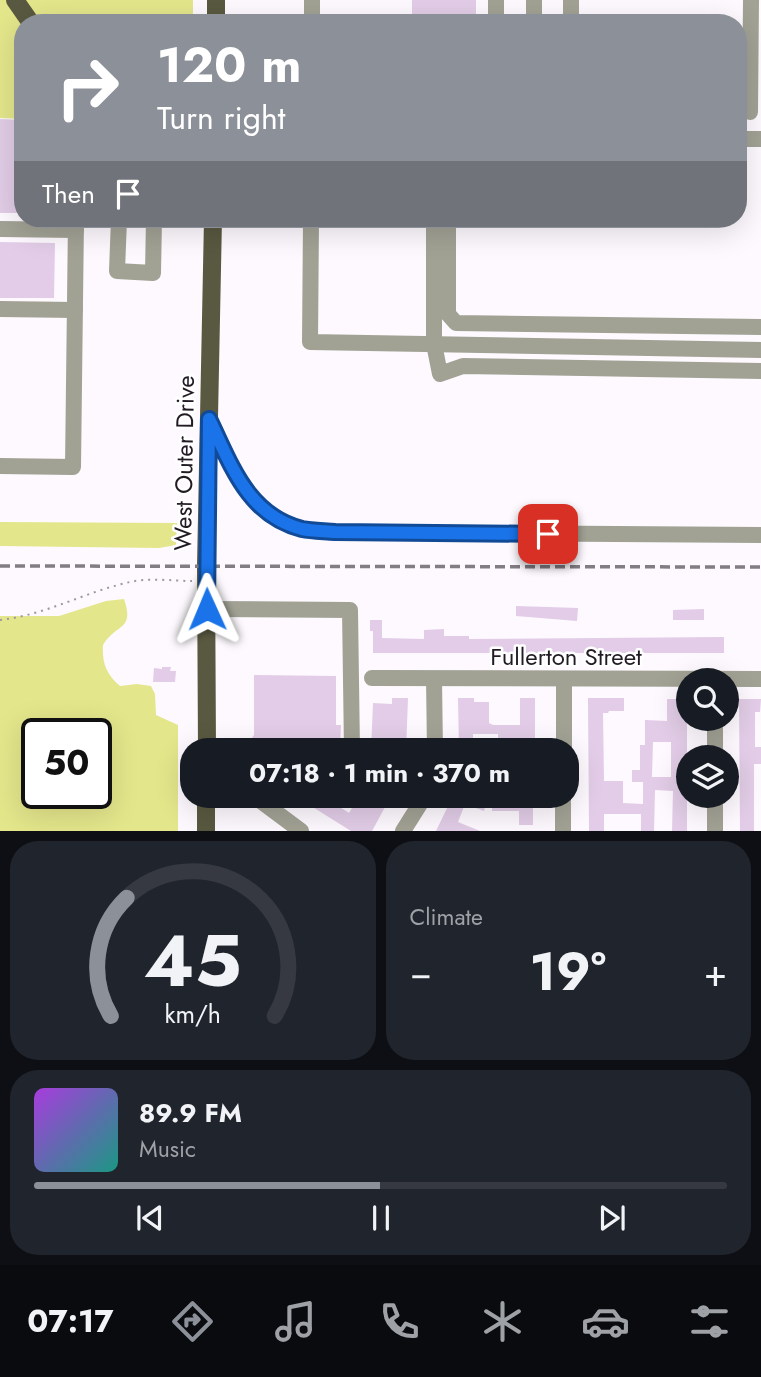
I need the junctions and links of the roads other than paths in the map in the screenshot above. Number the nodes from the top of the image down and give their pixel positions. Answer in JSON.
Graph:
{"nodes":[{"id":1,"x":751,"y":0,"type":"edge"},
{"id":2,"x":750,"y":112,"type":"edge"},
{"id":3,"x":76,"y":228,"type":"edge"},
{"id":4,"x":119,"y":228,"type":"edge"},
{"id":5,"x":154,"y":228,"type":"edge"},
{"id":6,"x":213,"y":228,"type":"edge"},
{"id":7,"x":311,"y":228,"type":"edge"},
{"id":8,"x":434,"y":228,"type":"edge"},
{"id":9,"x":448,"y":228,"type":"edge"},
{"id":10,"x":0,"y":309,"type":"edge"},
{"id":11,"x":75,"y":310,"type":"junction"},
{"id":12,"x":570,"y":325,"type":"junction"},
{"id":13,"x":682,"y":326,"type":"junction"},
{"id":14,"x":761,"y":327,"type":"edge"},
{"id":15,"x":434,"y":344,"type":"junction"},
{"id":16,"x":571,"y":347,"type":"junction"},
{"id":17,"x":682,"y":348,"type":"junction"},
{"id":18,"x":761,"y":350,"type":"edge"},
{"id":19,"x":571,"y":368,"type":"junction"},
{"id":20,"x":682,"y":370,"type":"junction"},
{"id":21,"x":761,"y":371,"type":"edge"},
{"id":22,"x":209,"y":419,"type":"junction"},
{"id":23,"x":0,"y":466,"type":"edge"},
{"id":24,"x":761,"y":535,"type":"edge"},
{"id":25,"x":207,"y":609,"type":"junction"},
{"id":26,"x":372,"y":678,"type":"dead end"},
{"id":27,"x":434,"y":678,"type":"junction"},
{"id":28,"x":564,"y":679,"type":"junction"},
{"id":29,"x":739,"y":679,"type":"edge"},
{"id":30,"x":761,"y":679,"type":"edge"},
{"id":31,"x":676,"y":680,"type":"edge"},
{"id":32,"x":207,"y":738,"type":"edge"},
{"id":33,"x":352,"y":738,"type":"edge"},
{"id":34,"x":435,"y":738,"type":"edge"},
{"id":35,"x":564,"y":738,"type":"edge"},
{"id":36,"x":206,"y":808,"type":"edge"},
{"id":37,"x":270,"y":808,"type":"edge"},
{"id":38,"x":417,"y":808,"type":"edge"},
{"id":39,"x":563,"y":808,"type":"edge"},
{"id":40,"x":715,"y":808,"type":"edge"},
{"id":41,"x":206,"y":831,"type":"edge"},
{"id":42,"x":301,"y":831,"type":"edge"},
{"id":43,"x":403,"y":831,"type":"edge"},
{"id":44,"x":563,"y":831,"type":"edge"},
{"id":45,"x":715,"y":831,"type":"edge"}],
"edges":[{"from":1,"to":2,"type":"street"},
{"from":3,"to":11,"type":"street"},
{"from":4,"to":5,"type":"street"},
{"from":6,"to":22,"type":"main road","name":"West Outer Drive"},
{"from":7,"to":15,"type":"street"},
{"from":8,"to":15,"type":"street"},
{"from":9,"to":12,"type":"street"},
{"from":10,"to":11,"type":"street"},
{"from":11,"to":23,"type":"street"},
{"from":12,"to":13,"type":"street"},
{"from":12,"to":16,"type":"street"},
{"from":13,"to":14,"type":"street"},
{"from":13,"to":17,"type":"street"},
{"from":15,"to":16,"type":"street"},
{"from":15,"to":19,"type":"street"},
{"from":16,"to":17,"type":"street"},
{"from":16,"to":19,"type":"street"},
{"from":17,"to":18,"type":"street"},
{"from":17,"to":20,"type":"street"},
{"from":19,"to":20,"type":"street"},
{"from":20,"to":21,"type":"street"},
{"from":22,"to":24,"type":"street"},
{"from":22,"to":25,"type":"main road","name":"West Outer Drive"},
{"from":25,"to":32,"type":"main road","name":"West Outer Drive"},
{"from":25,"to":33,"type":"street"},
{"from":26,"to":27,"type":"street","name":"Fullerton Street"},
{"from":27,"to":28,"type":"street","name":"Fullerton Street"},
{"from":27,"to":34,"type":"street"},
{"from":28,"to":31,"type":"street","name":"Fullerton Street"},
{"from":28,"to":35,"type":"street"},
{"from":29,"to":30,"type":"street","name":"Fullerton Street"},
{"from":36,"to":41,"type":"main road"},
{"from":37,"to":42,"type":"street"},
{"from":38,"to":43,"type":"street"},
{"from":39,"to":44,"type":"street"},
{"from":40,"to":45,"type":"street"}]}
